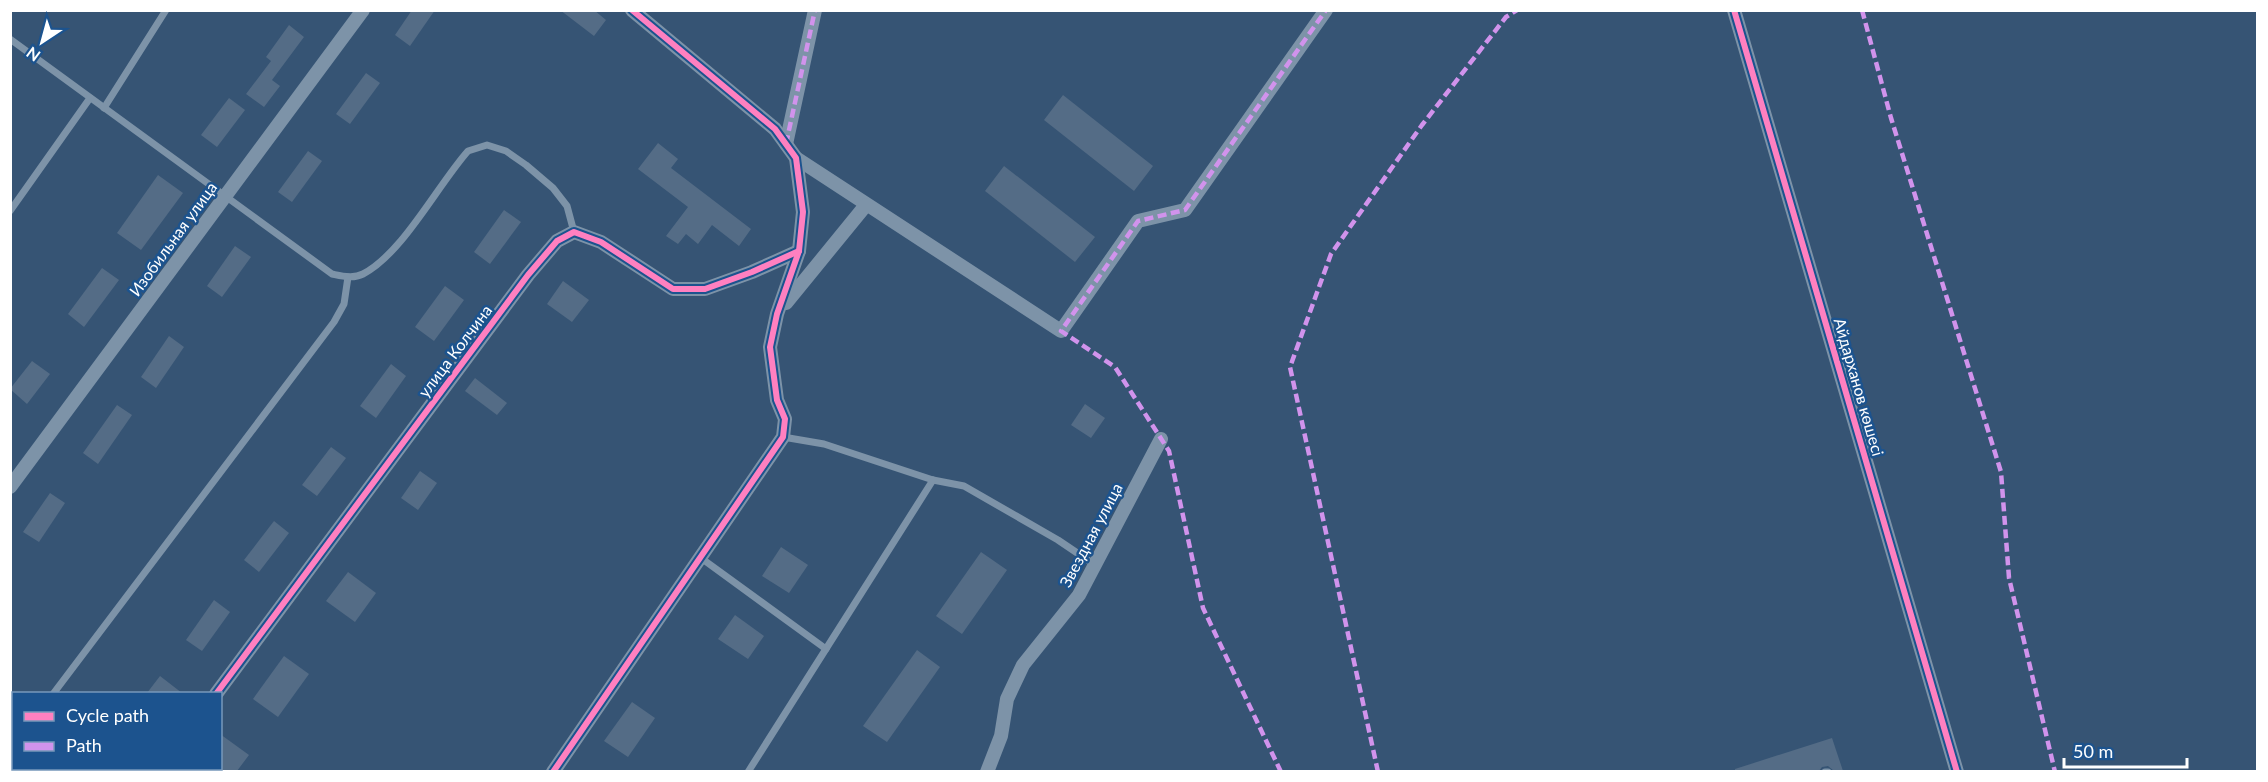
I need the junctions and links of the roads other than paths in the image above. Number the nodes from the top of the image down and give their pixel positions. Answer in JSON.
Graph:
{"nodes":[{"id":1,"x":166,"y":10,"type":"edge"},
{"id":2,"x":363,"y":10,"type":"edge"},
{"id":3,"x":632,"y":10,"type":"edge"},
{"id":4,"x":815,"y":10,"type":"edge"},
{"id":5,"x":1326,"y":10,"type":"edge"},
{"id":6,"x":1734,"y":10,"type":"edge"},
{"id":7,"x":10,"y":39,"type":"edge"},
{"id":8,"x":90,"y":98,"type":"junction"},
{"id":9,"x":104,"y":108,"type":"junction"},
{"id":10,"x":786,"y":144,"type":"junction"},
{"id":11,"x":796,"y":158,"type":"junction"},
{"id":12,"x":224,"y":198,"type":"junction"},
{"id":13,"x":866,"y":205,"type":"junction"},
{"id":14,"x":10,"y":212,"type":"edge"},
{"id":15,"x":574,"y":232,"type":"junction"},
{"id":16,"x":799,"y":251,"type":"junction"},
{"id":17,"x":348,"y":277,"type":"junction"},
{"id":18,"x":777,"y":314,"type":"junction"},
{"id":19,"x":783,"y":437,"type":"junction"},
{"id":20,"x":1161,"y":439,"type":"dead end"},
{"id":21,"x":933,"y":480,"type":"junction"},
{"id":22,"x":10,"y":487,"type":"edge"},
{"id":23,"x":701,"y":558,"type":"junction"},
{"id":24,"x":1095,"y":565,"type":"junction"},
{"id":25,"x":826,"y":649,"type":"junction"},
{"id":26,"x":54,"y":692,"type":"edge"},
{"id":27,"x":217,"y":692,"type":"edge"},
{"id":28,"x":553,"y":771,"type":"edge"},
{"id":29,"x":748,"y":771,"type":"edge"},
{"id":30,"x":987,"y":771,"type":"edge"},
{"id":31,"x":1957,"y":771,"type":"edge"}],
"edges":[{"from":1,"to":9,"type":"lane"},
{"from":2,"to":12,"type":"street","name":"Изобильная улица"},
{"from":3,"to":10,"type":"street"},
{"from":4,"to":10,"type":"street"},
{"from":5,"to":13,"type":"street"},
{"from":6,"to":31,"type":"street","name":"Айдарханов көшесі"},
{"from":7,"to":8,"type":"lane"},
{"from":8,"to":9,"type":"lane"},
{"from":8,"to":14,"type":"lane"},
{"from":9,"to":12,"type":"lane"},
{"from":10,"to":11,"type":"street"},
{"from":11,"to":13,"type":"street"},
{"from":11,"to":16,"type":"street"},
{"from":12,"to":17,"type":"lane"},
{"from":12,"to":22,"type":"street","name":"Изобильная улица"},
{"from":13,"to":18,"type":"street"},
{"from":15,"to":16,"type":"street"},
{"from":15,"to":17,"type":"lane"},
{"from":15,"to":27,"type":"street","name":"улица Колчина"},
{"from":16,"to":18,"type":"street"},
{"from":17,"to":26,"type":"lane"},
{"from":18,"to":19,"type":"street"},
{"from":19,"to":21,"type":"lane"},
{"from":19,"to":23,"type":"street"},
{"from":20,"to":24,"type":"street","name":"Звездная улица"},
{"from":21,"to":24,"type":"lane"},
{"from":21,"to":25,"type":"lane"},
{"from":23,"to":25,"type":"lane"},
{"from":23,"to":28,"type":"street"},
{"from":24,"to":30,"type":"street","name":"Звездная улица"},
{"from":25,"to":29,"type":"lane"}]}
